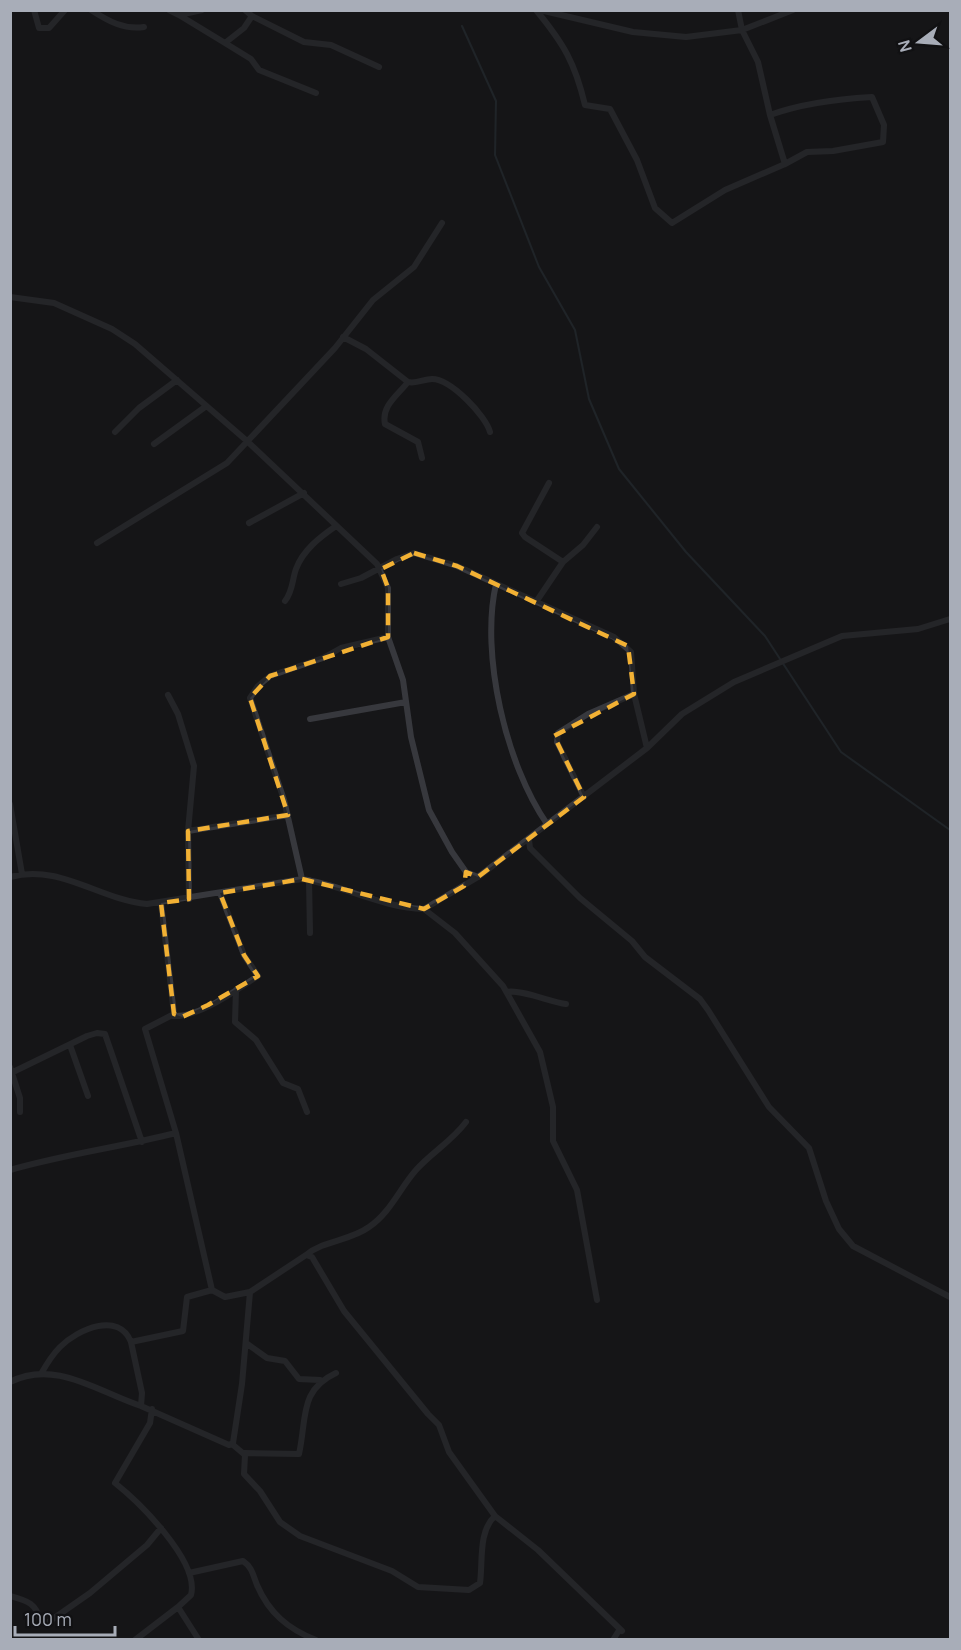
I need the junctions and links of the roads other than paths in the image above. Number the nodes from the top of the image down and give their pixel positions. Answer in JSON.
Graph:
{"nodes":[{"id":1,"x":34,"y":10,"type":"edge"},
{"id":2,"x":65,"y":10,"type":"edge"},
{"id":3,"x":91,"y":10,"type":"edge"},
{"id":4,"x":169,"y":10,"type":"edge"},
{"id":5,"x":202,"y":10,"type":"edge"},
{"id":6,"x":245,"y":10,"type":"edge"},
{"id":7,"x":538,"y":10,"type":"edge"},
{"id":8,"x":738,"y":10,"type":"edge"},
{"id":9,"x":793,"y":10,"type":"edge"},
{"id":10,"x":179,"y":15,"type":"junction"},
{"id":11,"x":252,"y":16,"type":"junction"},
{"id":12,"x":144,"y":27,"type":"dead end"},
{"id":13,"x":742,"y":30,"type":"junction"},
{"id":14,"x":225,"y":43,"type":"junction"},
{"id":15,"x":379,"y":67,"type":"dead end"},
{"id":16,"x":315,"y":93,"type":"dead end"},
{"id":17,"x":770,"y":115,"type":"junction"},
{"id":18,"x":785,"y":164,"type":"junction"},
{"id":19,"x":442,"y":223,"type":"dead end"},
{"id":20,"x":10,"y":297,"type":"edge"},
{"id":21,"x":343,"y":337,"type":"junction"},
{"id":22,"x":177,"y":380,"type":"junction"},
{"id":23,"x":408,"y":382,"type":"junction"},
{"id":24,"x":205,"y":406,"type":"junction"},
{"id":25,"x":115,"y":432,"type":"dead end"},
{"id":26,"x":490,"y":432,"type":"dead end"},
{"id":27,"x":247,"y":441,"type":"junction"},
{"id":28,"x":154,"y":444,"type":"dead end"},
{"id":29,"x":422,"y":458,"type":"dead end"},
{"id":30,"x":549,"y":483,"type":"dead end"},
{"id":31,"x":304,"y":493,"type":"junction"},
{"id":32,"x":249,"y":523,"type":"dead end"},
{"id":33,"x":336,"y":526,"type":"junction"},
{"id":34,"x":597,"y":527,"type":"dead end"},
{"id":35,"x":98,"y":543,"type":"dead end"},
{"id":36,"x":563,"y":562,"type":"junction"},
{"id":37,"x":381,"y":569,"type":"junction"},
{"id":38,"x":340,"y":584,"type":"dead end"},
{"id":39,"x":496,"y":584,"type":"junction"},
{"id":40,"x":285,"y":601,"type":"dead end"},
{"id":41,"x":536,"y":602,"type":"junction"},
{"id":42,"x":951,"y":619,"type":"edge"},
{"id":43,"x":388,"y":637,"type":"junction"},
{"id":44,"x":634,"y":694,"type":"junction"},
{"id":45,"x":168,"y":695,"type":"dead end"},
{"id":46,"x":406,"y":702,"type":"junction"},
{"id":47,"x":310,"y":719,"type":"dead end"},
{"id":48,"x":647,"y":748,"type":"junction"},
{"id":49,"x":584,"y":796,"type":"junction"},
{"id":50,"x":10,"y":804,"type":"edge"},
{"id":51,"x":288,"y":815,"type":"junction"},
{"id":52,"x":547,"y":824,"type":"junction"},
{"id":53,"x":188,"y":831,"type":"junction"},
{"id":54,"x":529,"y":840,"type":"junction"},
{"id":55,"x":531,"y":848,"type":"junction"},
{"id":56,"x":517,"y":849,"type":"junction"},
{"id":57,"x":466,"y":872,"type":"junction"},
{"id":58,"x":22,"y":874,"type":"junction"},
{"id":59,"x":478,"y":877,"type":"junction"},
{"id":60,"x":10,"y":878,"type":"edge"},
{"id":61,"x":306,"y":880,"type":"junction"},
{"id":62,"x":464,"y":886,"type":"junction"},
{"id":63,"x":220,"y":893,"type":"junction"},
{"id":64,"x":189,"y":899,"type":"junction"},
{"id":65,"x":161,"y":903,"type":"junction"},
{"id":66,"x":424,"y":909,"type":"junction"},
{"id":67,"x":310,"y":933,"type":"dead end"},
{"id":68,"x":236,"y":990,"type":"junction"},
{"id":69,"x":507,"y":992,"type":"junction"},
{"id":70,"x":566,"y":1004,"type":"dead end"},
{"id":71,"x":173,"y":1016,"type":"junction"},
{"id":72,"x":70,"y":1045,"type":"junction"},
{"id":73,"x":12,"y":1070,"type":"edge"},
{"id":74,"x":88,"y":1096,"type":"dead end"},
{"id":75,"x":20,"y":1112,"type":"dead end"},
{"id":76,"x":307,"y":1112,"type":"dead end"},
{"id":77,"x":466,"y":1122,"type":"dead end"},
{"id":78,"x":176,"y":1133,"type":"junction"},
{"id":79,"x":142,"y":1142,"type":"junction"},
{"id":80,"x":10,"y":1170,"type":"edge"},
{"id":81,"x":306,"y":1255,"type":"junction"},
{"id":82,"x":212,"y":1290,"type":"junction"},
{"id":83,"x":250,"y":1292,"type":"junction"},
{"id":84,"x":951,"y":1297,"type":"edge"},
{"id":85,"x":597,"y":1300,"type":"dead end"},
{"id":86,"x":131,"y":1342,"type":"junction"},
{"id":87,"x":246,"y":1342,"type":"junction"},
{"id":88,"x":336,"y":1373,"type":"dead end"},
{"id":89,"x":41,"y":1374,"type":"junction"},
{"id":90,"x":320,"y":1380,"type":"junction"},
{"id":91,"x":10,"y":1382,"type":"edge"},
{"id":92,"x":141,"y":1406,"type":"junction"},
{"id":93,"x":152,"y":1409,"type":"junction"},
{"id":94,"x":232,"y":1444,"type":"junction"},
{"id":95,"x":244,"y":1453,"type":"junction"},
{"id":96,"x":495,"y":1516,"type":"junction"},
{"id":97,"x":161,"y":1528,"type":"junction"},
{"id":98,"x":189,"y":1573,"type":"junction"},
{"id":99,"x":10,"y":1596,"type":"edge"},
{"id":100,"x":178,"y":1607,"type":"junction"},
{"id":101,"x":135,"y":1640,"type":"edge"},
{"id":102,"x":199,"y":1640,"type":"edge"},
{"id":103,"x":316,"y":1640,"type":"edge"},
{"id":104,"x":613,"y":1640,"type":"edge"}],
"edges":[{"from":1,"to":2,"type":"street"},
{"from":3,"to":12,"type":"street"},
{"from":4,"to":10,"type":"street"},
{"from":5,"to":10,"type":"street"},
{"from":6,"to":11,"type":"street"},
{"from":7,"to":13,"type":"street"},
{"from":7,"to":18,"type":"street"},
{"from":8,"to":13,"type":"street"},
{"from":9,"to":13,"type":"street"},
{"from":10,"to":14,"type":"street"},
{"from":11,"to":14,"type":"street"},
{"from":11,"to":15,"type":"street"},
{"from":13,"to":17,"type":"street"},
{"from":14,"to":16,"type":"street"},
{"from":17,"to":18,"type":"street"},
{"from":17,"to":18,"type":"street"},
{"from":19,"to":21,"type":"street"},
{"from":20,"to":22,"type":"street"},
{"from":21,"to":23,"type":"street"},
{"from":21,"to":27,"type":"street"},
{"from":22,"to":24,"type":"street"},
{"from":22,"to":25,"type":"street"},
{"from":23,"to":26,"type":"street"},
{"from":23,"to":29,"type":"street"},
{"from":24,"to":27,"type":"street"},
{"from":24,"to":28,"type":"street"},
{"from":27,"to":31,"type":"street"},
{"from":27,"to":35,"type":"street"},
{"from":30,"to":36,"type":"street"},
{"from":31,"to":32,"type":"street"},
{"from":31,"to":33,"type":"street"},
{"from":33,"to":37,"type":"street"},
{"from":33,"to":40,"type":"street"},
{"from":34,"to":36,"type":"street"},
{"from":36,"to":41,"type":"street"},
{"from":37,"to":38,"type":"street"},
{"from":37,"to":39,"type":"street"},
{"from":37,"to":43,"type":"street"},
{"from":39,"to":41,"type":"street"},
{"from":39,"to":52,"type":"street"},
{"from":41,"to":44,"type":"street"},
{"from":42,"to":48,"type":"street"},
{"from":43,"to":46,"type":"street"},
{"from":43,"to":51,"type":"street"},
{"from":44,"to":48,"type":"street"},
{"from":44,"to":49,"type":"street"},
{"from":45,"to":53,"type":"street"},
{"from":46,"to":47,"type":"street"},
{"from":46,"to":57,"type":"street"},
{"from":48,"to":49,"type":"street"},
{"from":49,"to":52,"type":"street"},
{"from":50,"to":58,"type":"street"},
{"from":51,"to":53,"type":"street"},
{"from":51,"to":61,"type":"street"},
{"from":52,"to":54,"type":"street"},
{"from":53,"to":64,"type":"street"},
{"from":54,"to":55,"type":"street"},
{"from":54,"to":56,"type":"street"},
{"from":55,"to":56,"type":"street"},
{"from":55,"to":84,"type":"street"},
{"from":56,"to":59,"type":"street"},
{"from":57,"to":59,"type":"street"},
{"from":57,"to":62,"type":"street"},
{"from":58,"to":60,"type":"street"},
{"from":58,"to":65,"type":"street"},
{"from":59,"to":62,"type":"street"},
{"from":61,"to":63,"type":"street"},
{"from":61,"to":66,"type":"street"},
{"from":61,"to":67,"type":"street"},
{"from":62,"to":66,"type":"street"},
{"from":63,"to":64,"type":"street"},
{"from":63,"to":68,"type":"street"},
{"from":64,"to":65,"type":"street"},
{"from":65,"to":71,"type":"street"},
{"from":66,"to":69,"type":"street"},
{"from":68,"to":71,"type":"street"},
{"from":68,"to":76,"type":"street"},
{"from":69,"to":70,"type":"street"},
{"from":69,"to":85,"type":"street"},
{"from":71,"to":78,"type":"street"},
{"from":72,"to":73,"type":"street"},
{"from":72,"to":74,"type":"street"},
{"from":72,"to":79,"type":"street"},
{"from":73,"to":75,"type":"street"},
{"from":77,"to":81,"type":"street"},
{"from":78,"to":79,"type":"street"},
{"from":78,"to":82,"type":"street"},
{"from":79,"to":80,"type":"street"},
{"from":81,"to":83,"type":"street"},
{"from":81,"to":96,"type":"street"},
{"from":82,"to":83,"type":"street"},
{"from":82,"to":86,"type":"street"},
{"from":83,"to":87,"type":"street"},
{"from":86,"to":89,"type":"street"},
{"from":86,"to":92,"type":"street"},
{"from":87,"to":90,"type":"street"},
{"from":87,"to":94,"type":"street"},
{"from":88,"to":90,"type":"street"},
{"from":89,"to":91,"type":"street"},
{"from":89,"to":92,"type":"street"},
{"from":90,"to":95,"type":"street"},
{"from":92,"to":93,"type":"street"},
{"from":93,"to":94,"type":"street"},
{"from":93,"to":97,"type":"street"},
{"from":94,"to":95,"type":"street"},
{"from":95,"to":96,"type":"street"},
{"from":96,"to":104,"type":"street"},
{"from":97,"to":98,"type":"street"},
{"from":97,"to":99,"type":"street"},
{"from":98,"to":100,"type":"street"},
{"from":98,"to":103,"type":"street"},
{"from":100,"to":101,"type":"street"},
{"from":100,"to":102,"type":"street"}]}
